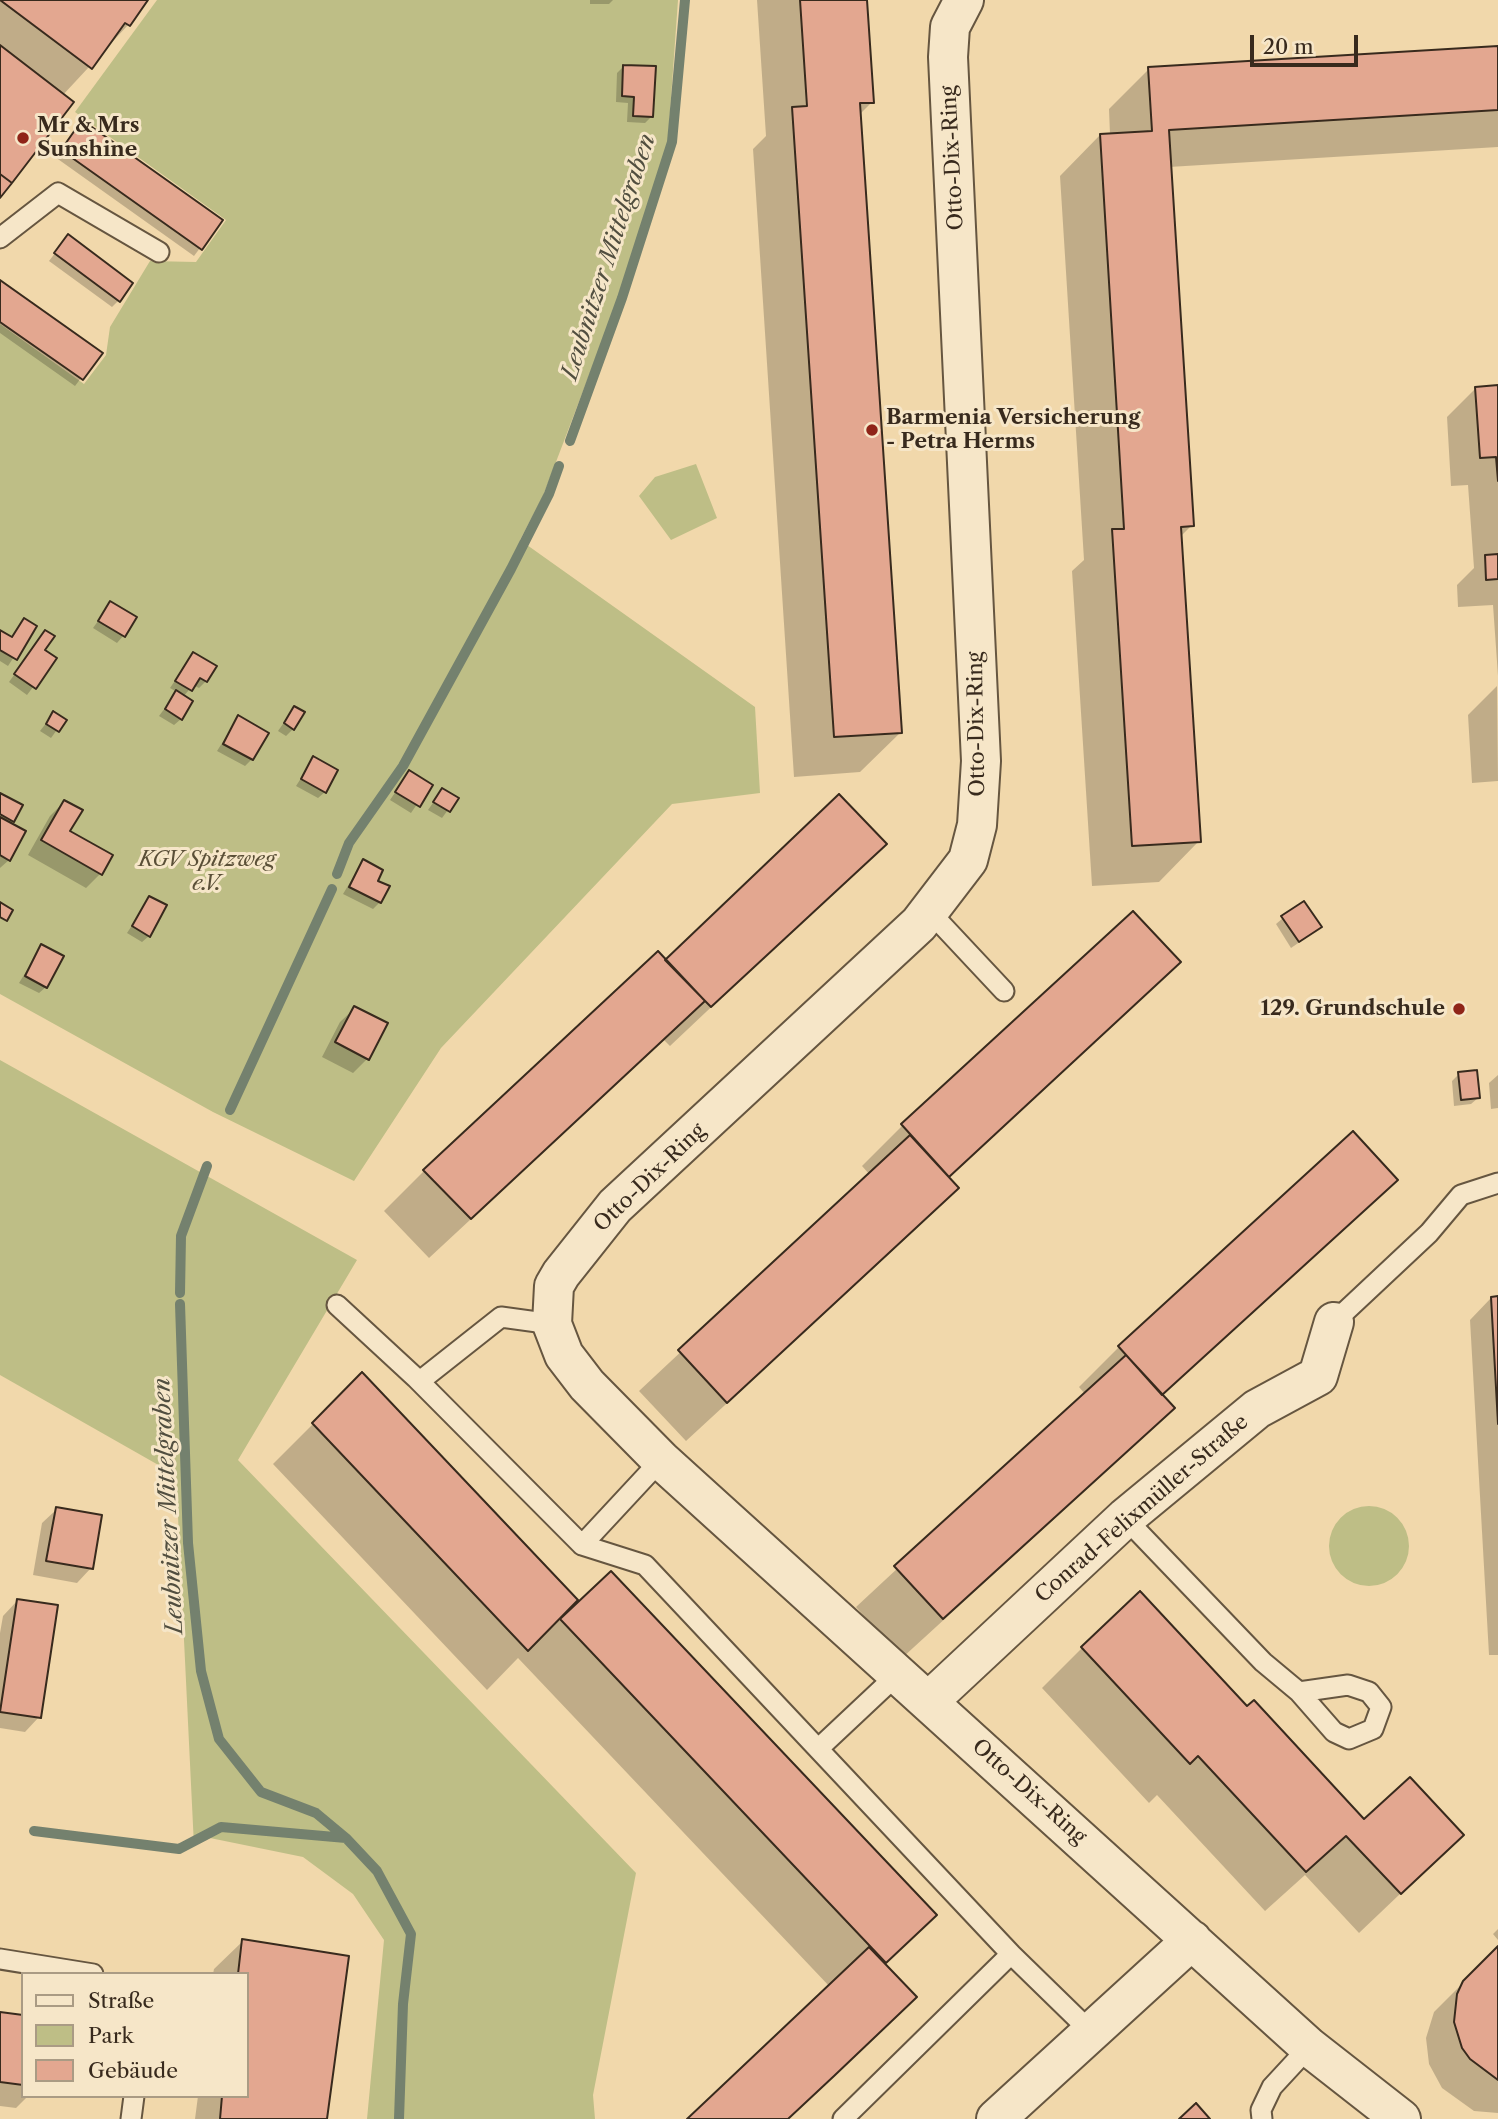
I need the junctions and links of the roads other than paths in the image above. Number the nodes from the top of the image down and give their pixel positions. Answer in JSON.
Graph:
{"nodes":[{"id":1,"x":964,"y":0,"type":"edge"},
{"id":2,"x":0,"y":239,"type":"edge"},
{"id":3,"x":159,"y":252,"type":"dead end"},
{"id":4,"x":930,"y":912,"type":"junction"},
{"id":5,"x":1004,"y":991,"type":"dead end"},
{"id":6,"x":1498,"y":1183,"type":"edge"},
{"id":7,"x":337,"y":1305,"type":"dead end"},
{"id":8,"x":1334,"y":1322,"type":"joint"},
{"id":9,"x":552,"y":1324,"type":"junction"},
{"id":10,"x":420,"y":1381,"type":"junction"},
{"id":11,"x":661,"y":1460,"type":"junction"},
{"id":12,"x":1125,"y":1518,"type":"junction"},
{"id":13,"x":582,"y":1545,"type":"junction"},
{"id":14,"x":899,"y":1673,"type":"junction"},
{"id":15,"x":1299,"y":1692,"type":"dead end"},
{"id":16,"x":929,"y":1701,"type":"junction"},
{"id":17,"x":818,"y":1749,"type":"junction"},
{"id":18,"x":1192,"y":1940,"type":"junction"},
{"id":19,"x":1011,"y":1954,"type":"junction"},
{"id":20,"x":0,"y":1959,"type":"edge"},
{"id":21,"x":81,"y":1972,"type":"edge"},
{"id":22,"x":1090,"y":2031,"type":"junction"},
{"id":23,"x":1309,"y":2047,"type":"junction"},
{"id":24,"x":134,"y":2098,"type":"edge"},
{"id":25,"x":131,"y":2119,"type":"edge"},
{"id":26,"x":843,"y":2119,"type":"edge"},
{"id":27,"x":996,"y":2119,"type":"edge"},
{"id":28,"x":1262,"y":2119,"type":"edge"},
{"id":29,"x":1401,"y":2119,"type":"edge"}],
"edges":[{"from":1,"to":4,"type":"street","name":"Otto-Dix-Ring"},
{"from":2,"to":3,"type":"lane"},
{"from":4,"to":5,"type":"lane"},
{"from":4,"to":9,"type":"street","name":"Otto-Dix-Ring"},
{"from":6,"to":8,"type":"lane","name":"Conrad-Felixmüller-Straße"},
{"from":7,"to":10,"type":"lane"},
{"from":8,"to":12,"type":"street","name":"Conrad-Felixmüller-Straße"},
{"from":9,"to":10,"type":"lane"},
{"from":9,"to":11,"type":"street","name":"Otto-Dix-Ring"},
{"from":10,"to":13,"type":"lane"},
{"from":11,"to":13,"type":"lane"},
{"from":11,"to":14,"type":"street","name":"Otto-Dix-Ring"},
{"from":12,"to":15,"type":"lane"},
{"from":12,"to":16,"type":"street","name":"Conrad-Felixmüller-Straße"},
{"from":13,"to":17,"type":"lane"},
{"from":14,"to":16,"type":"street","name":"Otto-Dix-Ring"},
{"from":14,"to":17,"type":"lane"},
{"from":16,"to":18,"type":"street","name":"Otto-Dix-Ring"},
{"from":17,"to":19,"type":"lane"},
{"from":18,"to":22,"type":"street"},
{"from":18,"to":23,"type":"street","name":"Otto-Dix-Ring"},
{"from":19,"to":22,"type":"lane"},
{"from":19,"to":26,"type":"lane"},
{"from":20,"to":21,"type":"lane"},
{"from":22,"to":27,"type":"street"},
{"from":23,"to":28,"type":"lane"},
{"from":23,"to":29,"type":"street","name":"Otto-Dix-Ring"},
{"from":24,"to":25,"type":"lane"}]}
